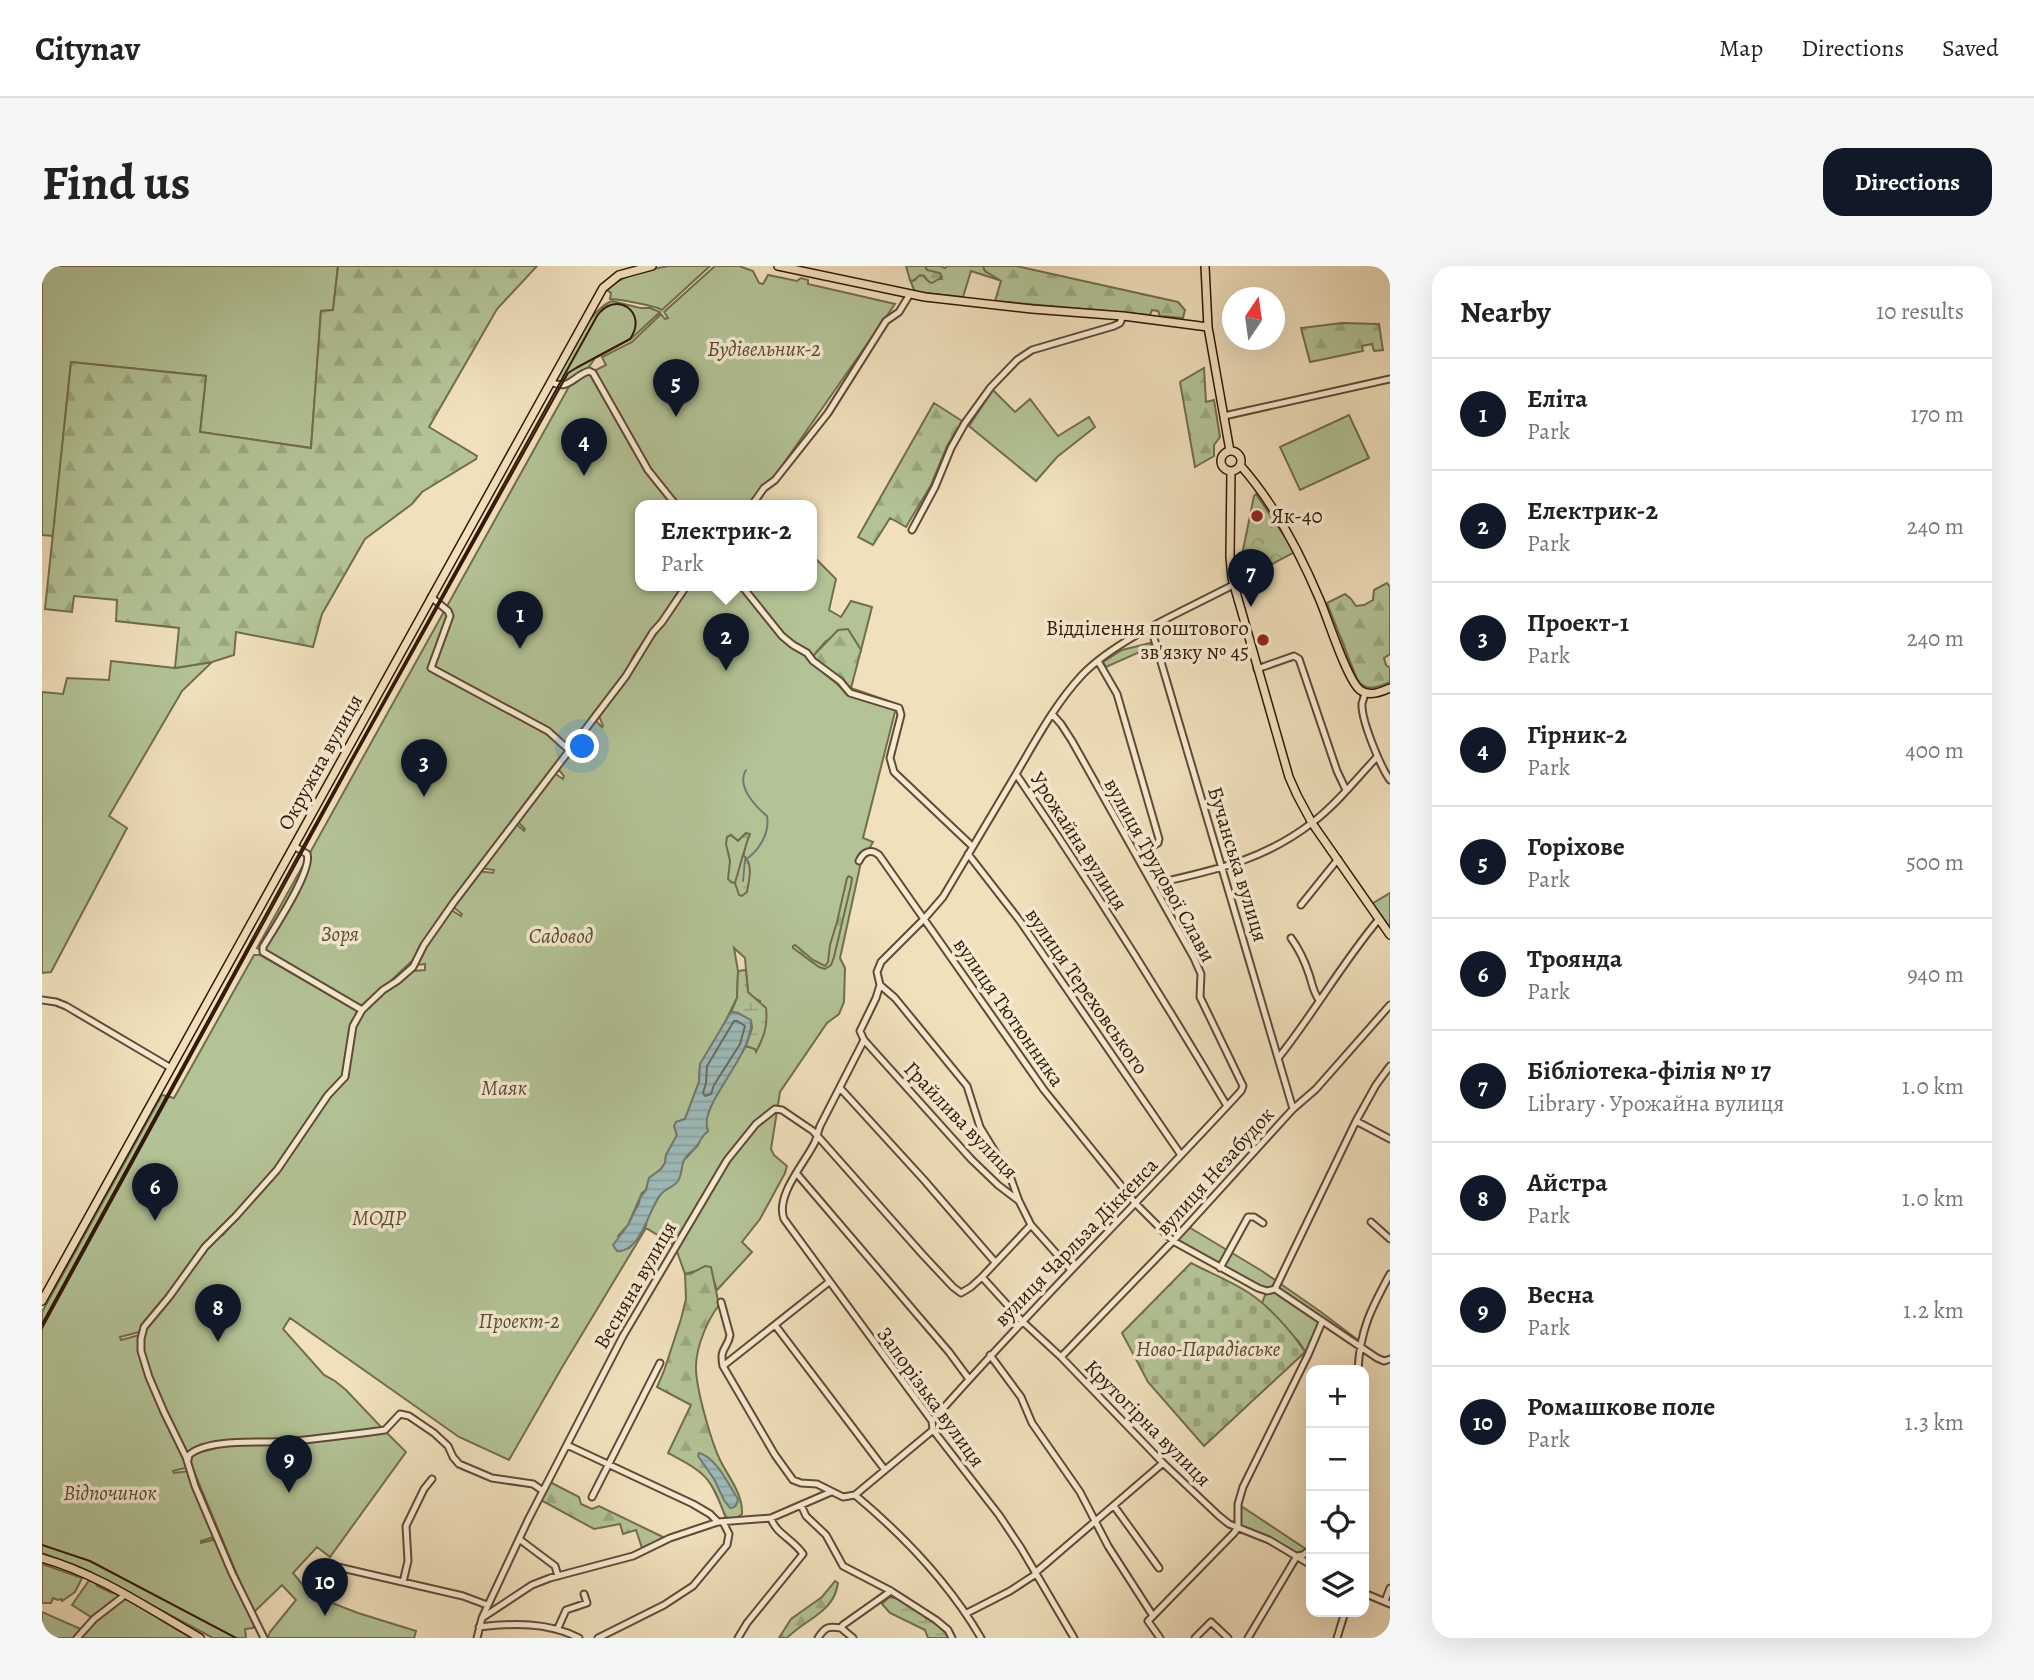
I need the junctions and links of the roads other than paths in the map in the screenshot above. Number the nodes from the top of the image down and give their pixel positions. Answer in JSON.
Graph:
{"nodes":[{"id":1,"x":652,"y":266,"type":"edge"},
{"id":2,"x":778,"y":266,"type":"edge"},
{"id":3,"x":1205,"y":266,"type":"edge"},
{"id":4,"x":910,"y":294,"type":"junction"},
{"id":5,"x":1123,"y":316,"type":"junction"},
{"id":6,"x":1208,"y":327,"type":"junction"},
{"id":7,"x":1390,"y":379,"type":"edge"},
{"id":8,"x":551,"y":382,"type":"junction"},
{"id":9,"x":1224,"y":416,"type":"junction"},
{"id":10,"x":1230,"y":451,"type":"junction"},
{"id":11,"x":1240,"y":465,"type":"junction"},
{"id":12,"x":1231,"y":471,"type":"junction"},
{"id":13,"x":672,"y":500,"type":"edge"},
{"id":14,"x":756,"y":500,"type":"edge"},
{"id":15,"x":912,"y":530,"type":"dead end"},
{"id":16,"x":1233,"y":585,"type":"junction"},
{"id":17,"x":683,"y":591,"type":"edge"},
{"id":18,"x":746,"y":591,"type":"edge"},
{"id":19,"x":431,"y":597,"type":"junction"},
{"id":20,"x":1151,"y":628,"type":"junction"},
{"id":21,"x":1098,"y":661,"type":"junction"},
{"id":22,"x":1257,"y":669,"type":"junction"},
{"id":23,"x":1390,"y":688,"type":"edge"},
{"id":24,"x":1365,"y":693,"type":"junction"},
{"id":25,"x":1052,"y":714,"type":"junction"},
{"id":26,"x":570,"y":751,"type":"junction"},
{"id":27,"x":1377,"y":757,"type":"junction"},
{"id":28,"x":1016,"y":774,"type":"junction"},
{"id":29,"x":1390,"y":780,"type":"edge"},
{"id":30,"x":1346,"y":790,"type":"junction"},
{"id":31,"x":1312,"y":823,"type":"junction"},
{"id":32,"x":294,"y":846,"type":"junction"},
{"id":33,"x":972,"y":846,"type":"junction"},
{"id":34,"x":968,"y":853,"type":"junction"},
{"id":35,"x":1136,"y":855,"type":"junction"},
{"id":36,"x":1338,"y":859,"type":"junction"},
{"id":37,"x":859,"y":861,"type":"dead end"},
{"id":38,"x":1223,"y":867,"type":"junction"},
{"id":39,"x":1154,"y":884,"type":"junction"},
{"id":40,"x":1301,"y":905,"type":"dead end"},
{"id":41,"x":924,"y":919,"type":"junction"},
{"id":42,"x":1379,"y":919,"type":"junction"},
{"id":43,"x":1390,"y":934,"type":"edge"},
{"id":44,"x":1291,"y":938,"type":"dead end"},
{"id":45,"x":880,"y":985,"type":"junction"},
{"id":46,"x":42,"y":1000,"type":"edge"},
{"id":47,"x":1319,"y":1000,"type":"junction"},
{"id":48,"x":1390,"y":1005,"type":"edge"},
{"id":49,"x":362,"y":1010,"type":"junction"},
{"id":50,"x":864,"y":1040,"type":"junction"},
{"id":51,"x":1279,"y":1057,"type":"junction"},
{"id":52,"x":1390,"y":1066,"type":"edge"},
{"id":53,"x":171,"y":1068,"type":"junction"},
{"id":54,"x":1243,"y":1084,"type":"joint"},
{"id":55,"x":839,"y":1088,"type":"junction"},
{"id":56,"x":1227,"y":1106,"type":"junction"},
{"id":57,"x":1293,"y":1109,"type":"junction"},
{"id":58,"x":1356,"y":1121,"type":"junction"},
{"id":59,"x":817,"y":1136,"type":"junction"},
{"id":60,"x":1390,"y":1139,"type":"edge"},
{"id":61,"x":1181,"y":1155,"type":"junction"},
{"id":62,"x":797,"y":1174,"type":"junction"},
{"id":63,"x":1019,"y":1200,"type":"junction"},
{"id":64,"x":1136,"y":1204,"type":"junction"},
{"id":65,"x":1371,"y":1222,"type":"dead end"},
{"id":66,"x":1263,"y":1223,"type":"dead end"},
{"id":67,"x":1031,"y":1225,"type":"junction"},
{"id":68,"x":1390,"y":1239,"type":"edge"},
{"id":69,"x":1173,"y":1241,"type":"junction"},
{"id":70,"x":995,"y":1262,"type":"junction"},
{"id":71,"x":1220,"y":1268,"type":"junction"},
{"id":72,"x":1071,"y":1270,"type":"junction"},
{"id":73,"x":1390,"y":1274,"type":"edge"},
{"id":74,"x":982,"y":1277,"type":"junction"},
{"id":75,"x":829,"y":1282,"type":"junction"},
{"id":76,"x":1275,"y":1289,"type":"junction"},
{"id":77,"x":42,"y":1301,"type":"edge"},
{"id":78,"x":721,"y":1302,"type":"dead end"},
{"id":79,"x":1022,"y":1321,"type":"junction"},
{"id":80,"x":1322,"y":1322,"type":"junction"},
{"id":81,"x":775,"y":1325,"type":"junction"},
{"id":82,"x":1359,"y":1347,"type":"junction"},
{"id":83,"x":990,"y":1354,"type":"junction"},
{"id":84,"x":1061,"y":1356,"type":"junction"},
{"id":85,"x":1390,"y":1359,"type":"edge"},
{"id":86,"x":660,"y":1363,"type":"dead end"},
{"id":87,"x":1358,"y":1365,"type":"edge"},
{"id":88,"x":723,"y":1366,"type":"junction"},
{"id":89,"x":969,"y":1379,"type":"junction"},
{"id":90,"x":932,"y":1421,"type":"junction"},
{"id":91,"x":933,"y":1430,"type":"junction"},
{"id":92,"x":566,"y":1445,"type":"junction"},
{"id":93,"x":1163,"y":1463,"type":"junction"},
{"id":94,"x":188,"y":1464,"type":"junction"},
{"id":95,"x":609,"y":1465,"type":"junction"},
{"id":96,"x":885,"y":1470,"type":"junction"},
{"id":97,"x":432,"y":1479,"type":"dead end"},
{"id":98,"x":543,"y":1491,"type":"junction"},
{"id":99,"x":831,"y":1492,"type":"junction"},
{"id":100,"x":855,"y":1495,"type":"junction"},
{"id":101,"x":592,"y":1497,"type":"dead end"},
{"id":102,"x":800,"y":1505,"type":"junction"},
{"id":103,"x":1114,"y":1506,"type":"junction"},
{"id":104,"x":771,"y":1518,"type":"junction"},
{"id":105,"x":721,"y":1522,"type":"junction"},
{"id":106,"x":1096,"y":1522,"type":"junction"},
{"id":107,"x":1238,"y":1527,"type":"junction"},
{"id":108,"x":519,"y":1539,"type":"junction"},
{"id":109,"x":1306,"y":1553,"type":"edge"},
{"id":110,"x":1297,"y":1556,"type":"junction"},
{"id":111,"x":42,"y":1558,"type":"edge"},
{"id":112,"x":1306,"y":1562,"type":"edge"},
{"id":113,"x":329,"y":1565,"type":"dead end"},
{"id":114,"x":1159,"y":1568,"type":"dead end"},
{"id":115,"x":1036,"y":1573,"type":"junction"},
{"id":116,"x":558,"y":1576,"type":"junction"},
{"id":117,"x":403,"y":1583,"type":"junction"},
{"id":118,"x":1390,"y":1588,"type":"edge"},
{"id":119,"x":891,"y":1591,"type":"junction"},
{"id":120,"x":584,"y":1594,"type":"dead end"},
{"id":121,"x":125,"y":1595,"type":"junction"},
{"id":122,"x":1369,"y":1595,"type":"edge"},
{"id":123,"x":1387,"y":1602,"type":"edge"},
{"id":124,"x":487,"y":1605,"type":"junction"},
{"id":125,"x":967,"y":1613,"type":"junction"},
{"id":126,"x":1343,"y":1617,"type":"edge"},
{"id":127,"x":482,"y":1618,"type":"junction"},
{"id":128,"x":1150,"y":1618,"type":"junction"},
{"id":129,"x":479,"y":1627,"type":"junction"},
{"id":130,"x":558,"y":1628,"type":"junction"},
{"id":131,"x":841,"y":1628,"type":"junction"},
{"id":132,"x":77,"y":1638,"type":"edge"},
{"id":133,"x":200,"y":1638,"type":"edge"},
{"id":134,"x":264,"y":1638,"type":"edge"},
{"id":135,"x":477,"y":1638,"type":"edge"},
{"id":136,"x":579,"y":1638,"type":"edge"},
{"id":137,"x":598,"y":1638,"type":"edge"},
{"id":138,"x":738,"y":1638,"type":"edge"},
{"id":139,"x":818,"y":1638,"type":"edge"},
{"id":140,"x":853,"y":1638,"type":"edge"},
{"id":141,"x":952,"y":1638,"type":"edge"},
{"id":142,"x":981,"y":1638,"type":"edge"},
{"id":143,"x":1074,"y":1638,"type":"edge"},
{"id":144,"x":1160,"y":1638,"type":"edge"},
{"id":145,"x":1195,"y":1638,"type":"edge"},
{"id":146,"x":1228,"y":1638,"type":"edge"},
{"id":147,"x":1248,"y":1638,"type":"edge"},
{"id":148,"x":1337,"y":1638,"type":"edge"}],
"edges":[{"from":1,"to":8,"type":"main road","name":"Окружна вулиця"},
{"from":2,"to":4,"type":"main road"},
{"from":3,"to":6,"type":"main road"},
{"from":4,"to":5,"type":"main road"},
{"from":4,"to":14,"type":"street"},
{"from":5,"to":6,"type":"main road"},
{"from":5,"to":15,"type":"street"},
{"from":6,"to":9,"type":"main road"},
{"from":7,"to":9,"type":"street"},
{"from":8,"to":13,"type":"street"},
{"from":8,"to":19,"type":"main road","name":"Окружна вулиця"},
{"from":9,"to":10,"type":"main road"},
{"from":10,"to":11,"type":"main road"},
{"from":10,"to":12,"type":"main road"},
{"from":11,"to":12,"type":"main road"},
{"from":11,"to":24,"type":"main road"},
{"from":12,"to":16,"type":"main road"},
{"from":16,"to":20,"type":"street","name":"Урожайна вулиця"},
{"from":16,"to":22,"type":"main road"},
{"from":17,"to":26,"type":"street"},
{"from":18,"to":33,"type":"street"},
{"from":19,"to":26,"type":"street"},
{"from":19,"to":32,"type":"main road","name":"Окружна вулиця"},
{"from":20,"to":21,"type":"street","name":"Урожайна вулиця"},
{"from":20,"to":38,"type":"street","name":"Бучанська вулиця"},
{"from":21,"to":25,"type":"street","name":"Урожайна вулиця"},
{"from":21,"to":35,"type":"street"},
{"from":22,"to":30,"type":"street"},
{"from":22,"to":31,"type":"main road"},
{"from":23,"to":24,"type":"main road"},
{"from":24,"to":27,"type":"street"},
{"from":25,"to":28,"type":"street","name":"Урожайна вулиця"},
{"from":25,"to":35,"type":"street","name":"вулиця Трудової Слави"},
{"from":26,"to":49,"type":"street"},
{"from":27,"to":29,"type":"street"},
{"from":27,"to":30,"type":"street"},
{"from":28,"to":33,"type":"street"},
{"from":28,"to":56,"type":"street","name":"Урожайна вулиця"},
{"from":30,"to":31,"type":"street"},
{"from":31,"to":36,"type":"main road"},
{"from":31,"to":38,"type":"street"},
{"from":32,"to":49,"type":"street"},
{"from":32,"to":53,"type":"main road","name":"Окружна вулиця"},
{"from":33,"to":34,"type":"street"},
{"from":34,"to":41,"type":"street"},
{"from":34,"to":61,"type":"street","name":"вулиця Тереховського"},
{"from":35,"to":39,"type":"street","name":"вулиця Трудової Слави"},
{"from":36,"to":40,"type":"street"},
{"from":36,"to":42,"type":"main road"},
{"from":37,"to":41,"type":"street","name":"вулиця Тютюнника"},
{"from":38,"to":39,"type":"street"},
{"from":38,"to":51,"type":"street","name":"Бучанська вулиця"},
{"from":39,"to":54,"type":"street","name":"вулиця Трудової Слави"},
{"from":41,"to":45,"type":"street"},
{"from":41,"to":64,"type":"street","name":"вулиця Тютюнника"},
{"from":42,"to":43,"type":"main road"},
{"from":42,"to":47,"type":"street"},
{"from":44,"to":47,"type":"street"},
{"from":45,"to":50,"type":"street"},
{"from":45,"to":63,"type":"street"},
{"from":46,"to":53,"type":"street"},
{"from":47,"to":51,"type":"street"},
{"from":48,"to":57,"type":"street","name":"вулиця Незабудок"},
{"from":49,"to":94,"type":"street"},
{"from":50,"to":55,"type":"street"},
{"from":50,"to":63,"type":"street","name":"Грайлива вулиця"},
{"from":51,"to":57,"type":"street","name":"Бучанська вулиця"},
{"from":52,"to":58,"type":"street"},
{"from":53,"to":77,"type":"main road","name":"Окружна вулиця"},
{"from":54,"to":56,"type":"street","name":"вулиця Чарльза Діккенса"},
{"from":55,"to":59,"type":"street"},
{"from":55,"to":70,"type":"street"},
{"from":56,"to":61,"type":"street","name":"вулиця Чарльза Діккенса"},
{"from":57,"to":69,"type":"street","name":"вулиця Незабудок"},
{"from":58,"to":60,"type":"street"},
{"from":58,"to":76,"type":"street"},
{"from":59,"to":62,"type":"street"},
{"from":59,"to":74,"type":"street"},
{"from":59,"to":92,"type":"street","name":"Весняна вулиця"},
{"from":61,"to":64,"type":"street","name":"вулиця Чарльза Діккенса"},
{"from":62,"to":75,"type":"street","name":"Запорізька вулиця"},
{"from":62,"to":89,"type":"street"},
{"from":63,"to":67,"type":"street","name":"Грайлива вулиця"},
{"from":64,"to":69,"type":"street","name":"вулиця Тютюнника"},
{"from":64,"to":72,"type":"street","name":"вулиця Чарльза Діккенса"},
{"from":65,"to":68,"type":"street"},
{"from":66,"to":71,"type":"street"},
{"from":67,"to":70,"type":"street"},
{"from":67,"to":72,"type":"street","name":"Грайлива вулиця"},
{"from":69,"to":71,"type":"street","name":"вулиця Тютюнника"},
{"from":69,"to":84,"type":"street","name":"вулиця Незабудок"},
{"from":70,"to":74,"type":"street"},
{"from":71,"to":76,"type":"street","name":"вулиця Тютюнника"},
{"from":72,"to":79,"type":"street","name":"вулиця Чарльза Діккенса"},
{"from":73,"to":82,"type":"street"},
{"from":74,"to":79,"type":"street","name":"Крутогірна вулиця"},
{"from":75,"to":81,"type":"street"},
{"from":75,"to":90,"type":"street","name":"Запорізька вулиця"},
{"from":76,"to":80,"type":"street","name":"вулиця Тютюнника"},
{"from":78,"to":88,"type":"street"},
{"from":79,"to":83,"type":"street","name":"вулиця Чарльза Діккенса"},
{"from":79,"to":84,"type":"street","name":"Крутогірна вулиця"},
{"from":80,"to":82,"type":"street","name":"вулиця Тютюнника"},
{"from":80,"to":107,"type":"street"},
{"from":81,"to":88,"type":"street"},
{"from":81,"to":96,"type":"street"},
{"from":82,"to":85,"type":"street","name":"вулиця Тютюнника"},
{"from":82,"to":87,"type":"street"},
{"from":83,"to":89,"type":"street","name":"вулиця Чарльза Діккенса"},
{"from":83,"to":106,"type":"street"},
{"from":84,"to":93,"type":"street","name":"Крутогірна вулиця"},
{"from":86,"to":95,"type":"street"},
{"from":88,"to":99,"type":"street"},
{"from":89,"to":90,"type":"street","name":"вулиця Чарльза Діккенса"},
{"from":90,"to":91,"type":"street","name":"Запорізька вулиця"},
{"from":91,"to":96,"type":"street"},
{"from":91,"to":115,"type":"street","name":"Запорізька вулиця"},
{"from":92,"to":95,"type":"street"},
{"from":92,"to":98,"type":"street","name":"Весняна вулиця"},
{"from":93,"to":103,"type":"street"},
{"from":93,"to":107,"type":"street","name":"Крутогірна вулиця"},
{"from":94,"to":98,"type":"street"},
{"from":94,"to":134,"type":"street"},
{"from":95,"to":101,"type":"street"},
{"from":95,"to":105,"type":"street"},
{"from":96,"to":100,"type":"street"},
{"from":97,"to":117,"type":"street"},
{"from":98,"to":108,"type":"street","name":"Весняна вулиця"},
{"from":99,"to":100,"type":"street"},
{"from":99,"to":102,"type":"street"},
{"from":100,"to":125,"type":"street"},
{"from":102,"to":104,"type":"street"},
{"from":102,"to":119,"type":"street"},
{"from":103,"to":106,"type":"street"},
{"from":103,"to":114,"type":"street"},
{"from":104,"to":105,"type":"street"},
{"from":104,"to":138,"type":"street"},
{"from":105,"to":116,"type":"street"},
{"from":105,"to":137,"type":"street"},
{"from":106,"to":115,"type":"street"},
{"from":106,"to":128,"type":"street"},
{"from":107,"to":110,"type":"street","name":"Крутогірна вулиця"},
{"from":107,"to":128,"type":"street"},
{"from":108,"to":116,"type":"street"},
{"from":108,"to":124,"type":"street","name":"Весняна вулиця"},
{"from":109,"to":110,"type":"street"},
{"from":110,"to":112,"type":"street","name":"Крутогірна вулиця"},
{"from":110,"to":147,"type":"street"},
{"from":111,"to":121,"type":"main road"},
{"from":113,"to":117,"type":"street"},
{"from":115,"to":125,"type":"street"},
{"from":115,"to":143,"type":"street","name":"Запорізька вулиця"},
{"from":116,"to":127,"type":"street"},
{"from":117,"to":124,"type":"street"},
{"from":118,"to":123,"type":"street"},
{"from":119,"to":131,"type":"street"},
{"from":119,"to":141,"type":"street"},
{"from":120,"to":130,"type":"street"},
{"from":121,"to":132,"type":"street"},
{"from":121,"to":133,"type":"main road"},
{"from":122,"to":123,"type":"street"},
{"from":124,"to":127,"type":"street","name":"Весняна вулиця"},
{"from":125,"to":142,"type":"street"},
{"from":126,"to":148,"type":"street"},
{"from":127,"to":129,"type":"street","name":"Весняна вулиця"},
{"from":128,"to":144,"type":"street"},
{"from":129,"to":130,"type":"street"},
{"from":129,"to":135,"type":"street","name":"Весняна вулиця"},
{"from":130,"to":136,"type":"street"},
{"from":131,"to":139,"type":"street"},
{"from":131,"to":140,"type":"street"},
{"from":145,"to":146,"type":"street"}]}
